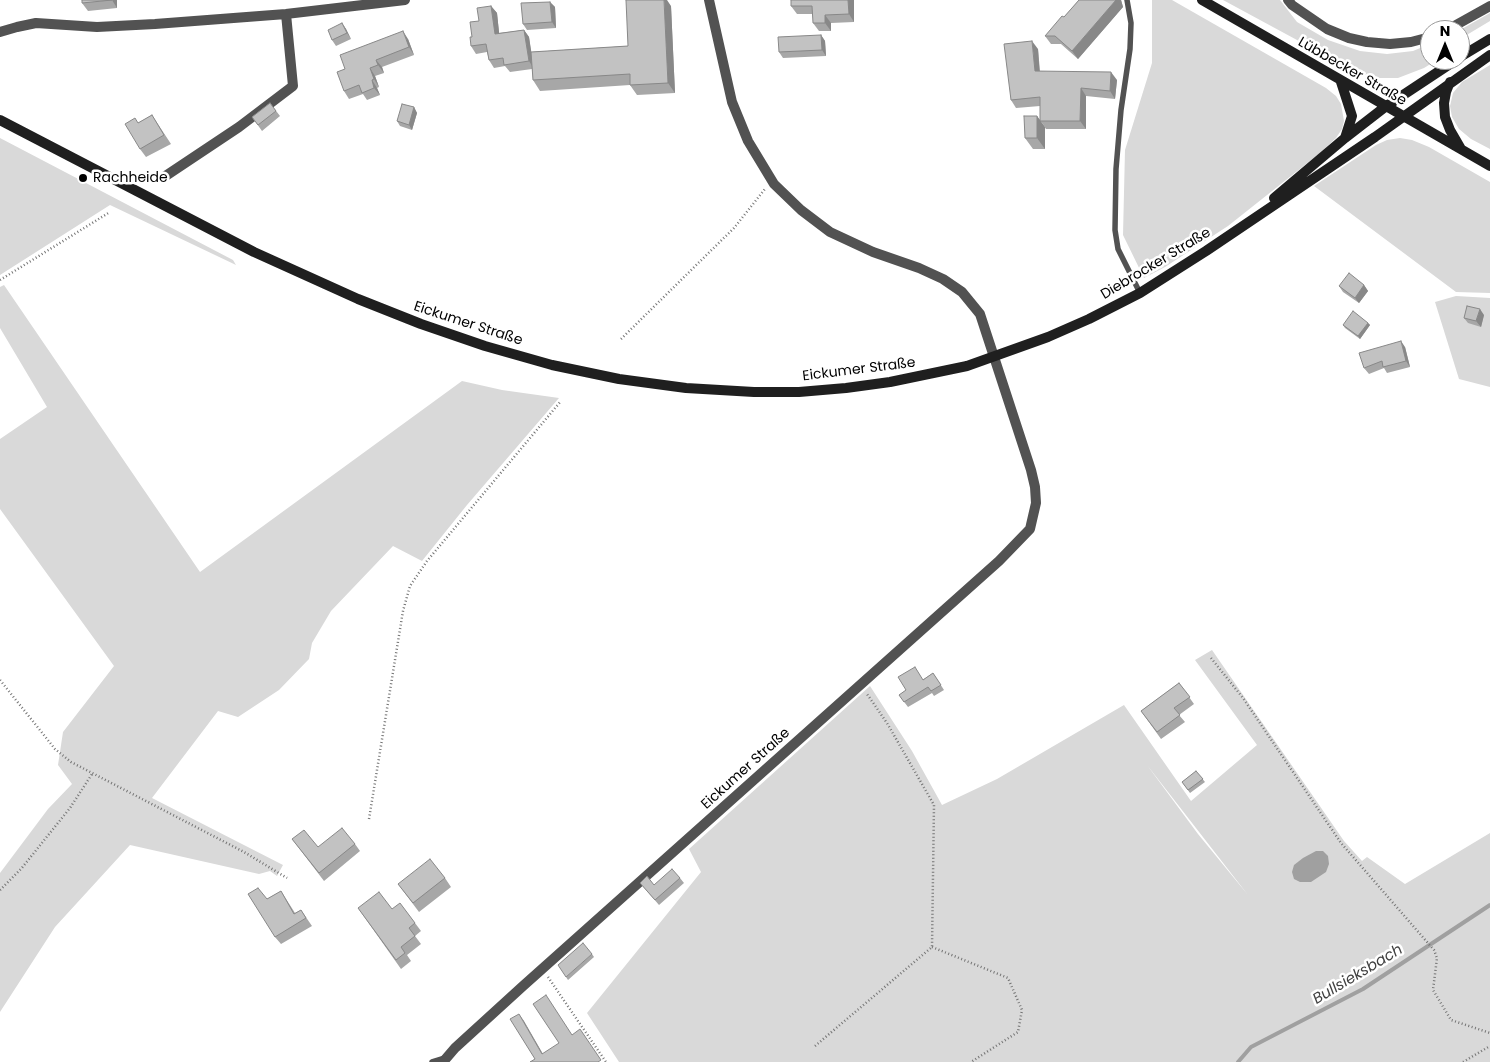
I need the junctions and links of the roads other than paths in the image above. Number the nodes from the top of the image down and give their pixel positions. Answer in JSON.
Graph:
{"nodes":[{"id":1,"x":406,"y":0,"type":"edge"},
{"id":2,"x":709,"y":0,"type":"edge"},
{"id":3,"x":1127,"y":0,"type":"edge"},
{"id":4,"x":1202,"y":0,"type":"edge"},
{"id":5,"x":1288,"y":0,"type":"edge"},
{"id":6,"x":332,"y":4,"type":"edge"},
{"id":7,"x":1490,"y":6,"type":"edge"},
{"id":8,"x":286,"y":14,"type":"junction"},
{"id":9,"x":1465,"y":20,"type":"edge"},
{"id":10,"x":0,"y":32,"type":"edge"},
{"id":11,"x":1490,"y":38,"type":"edge"},
{"id":12,"x":1420,"y":40,"type":"edge"},
{"id":13,"x":1470,"y":51,"type":"edge"},
{"id":14,"x":1490,"y":55,"type":"edge"},
{"id":15,"x":1441,"y":70,"type":"edge"},
{"id":16,"x":1341,"y":82,"type":"junction"},
{"id":17,"x":1450,"y":82,"type":"junction"},
{"id":18,"x":1385,"y":107,"type":"junction"},
{"id":19,"x":1404,"y":117,"type":"junction"},
{"id":20,"x":0,"y":120,"type":"edge"},
{"id":21,"x":1345,"y":138,"type":"junction"},
{"id":22,"x":1462,"y":150,"type":"junction"},
{"id":23,"x":1490,"y":166,"type":"edge"},
{"id":24,"x":164,"y":177,"type":"dead end"},
{"id":25,"x":1238,"y":229,"type":"junction"},
{"id":26,"x":1140,"y":293,"type":"junction"},
{"id":27,"x":994,"y":356,"type":"junction"},
{"id":28,"x":445,"y":1059,"type":"edge"},
{"id":29,"x":432,"y":1062,"type":"edge"}],
"edges":[{"from":1,"to":6,"type":"street"},
{"from":2,"to":27,"type":"street"},
{"from":3,"to":26,"type":"lane"},
{"from":4,"to":16,"type":"main road","name":"Lübbecker Straße"},
{"from":5,"to":12,"type":"street"},
{"from":6,"to":8,"type":"street"},
{"from":7,"to":9,"type":"street"},
{"from":8,"to":10,"type":"street"},
{"from":8,"to":24,"type":"street"},
{"from":11,"to":13,"type":"main road"},
{"from":14,"to":17,"type":"main road","name":"Diebrocker Straße"},
{"from":15,"to":18,"type":"main road","name":"Diebrocker Straße"},
{"from":16,"to":18,"type":"main road","name":"Lübbecker Straße"},
{"from":16,"to":21,"type":"main road"},
{"from":17,"to":19,"type":"main road","name":"Diebrocker Straße"},
{"from":17,"to":22,"type":"main road"},
{"from":18,"to":19,"type":"main road","name":"Lübbecker Straße"},
{"from":18,"to":21,"type":"main road","name":"Diebrocker Straße"},
{"from":19,"to":22,"type":"main road","name":"Lübbecker Straße"},
{"from":19,"to":25,"type":"main road","name":"Diebrocker Straße"},
{"from":20,"to":27,"type":"main road","name":"Eickumer Straße"},
{"from":21,"to":25,"type":"main road","name":"Diebrocker Straße"},
{"from":22,"to":23,"type":"main road","name":"Lübbecker Straße"},
{"from":25,"to":26,"type":"main road","name":"Diebrocker Straße"},
{"from":26,"to":27,"type":"main road","name":"Diebrocker Straße"},
{"from":27,"to":28,"type":"street","name":"Eickumer Straße"},
{"from":28,"to":29,"type":"lane"}]}
